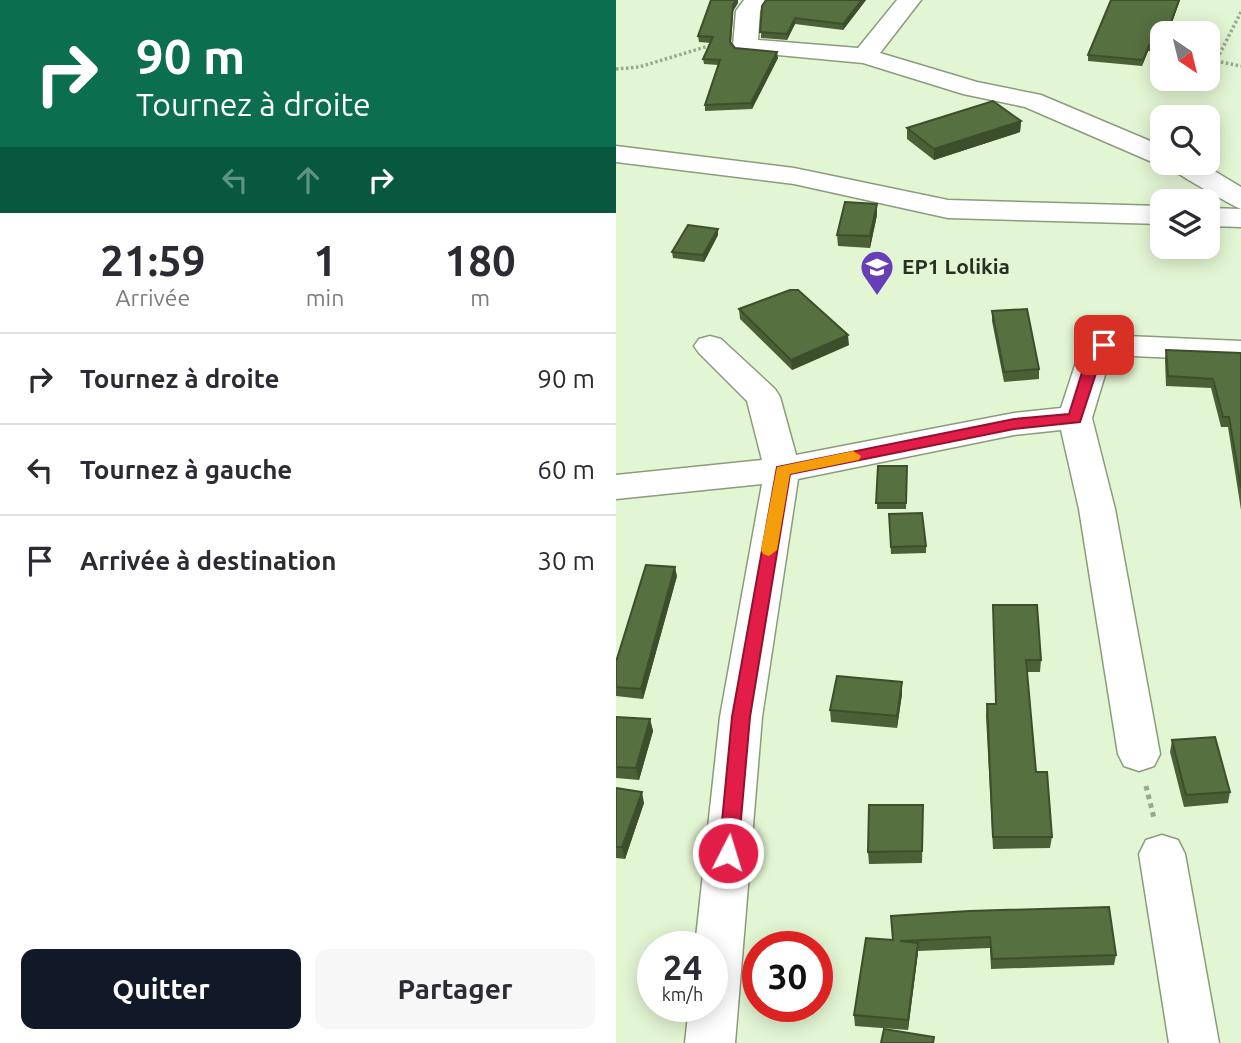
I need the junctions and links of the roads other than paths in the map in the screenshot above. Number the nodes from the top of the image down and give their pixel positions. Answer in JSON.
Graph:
{"nodes":[{"id":1,"x":756,"y":0,"type":"edge"},
{"id":2,"x":909,"y":0,"type":"edge"},
{"id":3,"x":865,"y":56,"type":"junction"},
{"id":4,"x":1150,"y":151,"type":"edge"},
{"id":5,"x":616,"y":155,"type":"edge"},
{"id":6,"x":1203,"y":175,"type":"edge"},
{"id":7,"x":1241,"y":200,"type":"edge"},
{"id":8,"x":1150,"y":215,"type":"edge"},
{"id":9,"x":1220,"y":217,"type":"edge"},
{"id":10,"x":1241,"y":218,"type":"edge"},
{"id":11,"x":710,"y":346,"type":"dead end"},
{"id":12,"x":1241,"y":351,"type":"edge"},
{"id":13,"x":1075,"y":418,"type":"junction"},
{"id":14,"x":782,"y":470,"type":"junction"},
{"id":15,"x":616,"y":487,"type":"edge"},
{"id":16,"x":1139,"y":754,"type":"road end"},
{"id":17,"x":1162,"y":854,"type":"road end"},
{"id":18,"x":710,"y":1043,"type":"edge"},
{"id":19,"x":1194,"y":1043,"type":"edge"}],
"edges":[{"from":1,"to":3,"type":"street"},
{"from":2,"to":3,"type":"street"},
{"from":3,"to":4,"type":"street"},
{"from":5,"to":8,"type":"street"},
{"from":6,"to":7,"type":"street"},
{"from":9,"to":10,"type":"street"},
{"from":11,"to":14,"type":"street"},
{"from":12,"to":13,"type":"street"},
{"from":13,"to":14,"type":"street"},
{"from":13,"to":16,"type":"street"},
{"from":14,"to":15,"type":"street"},
{"from":14,"to":18,"type":"street"},
{"from":17,"to":19,"type":"street"}]}
